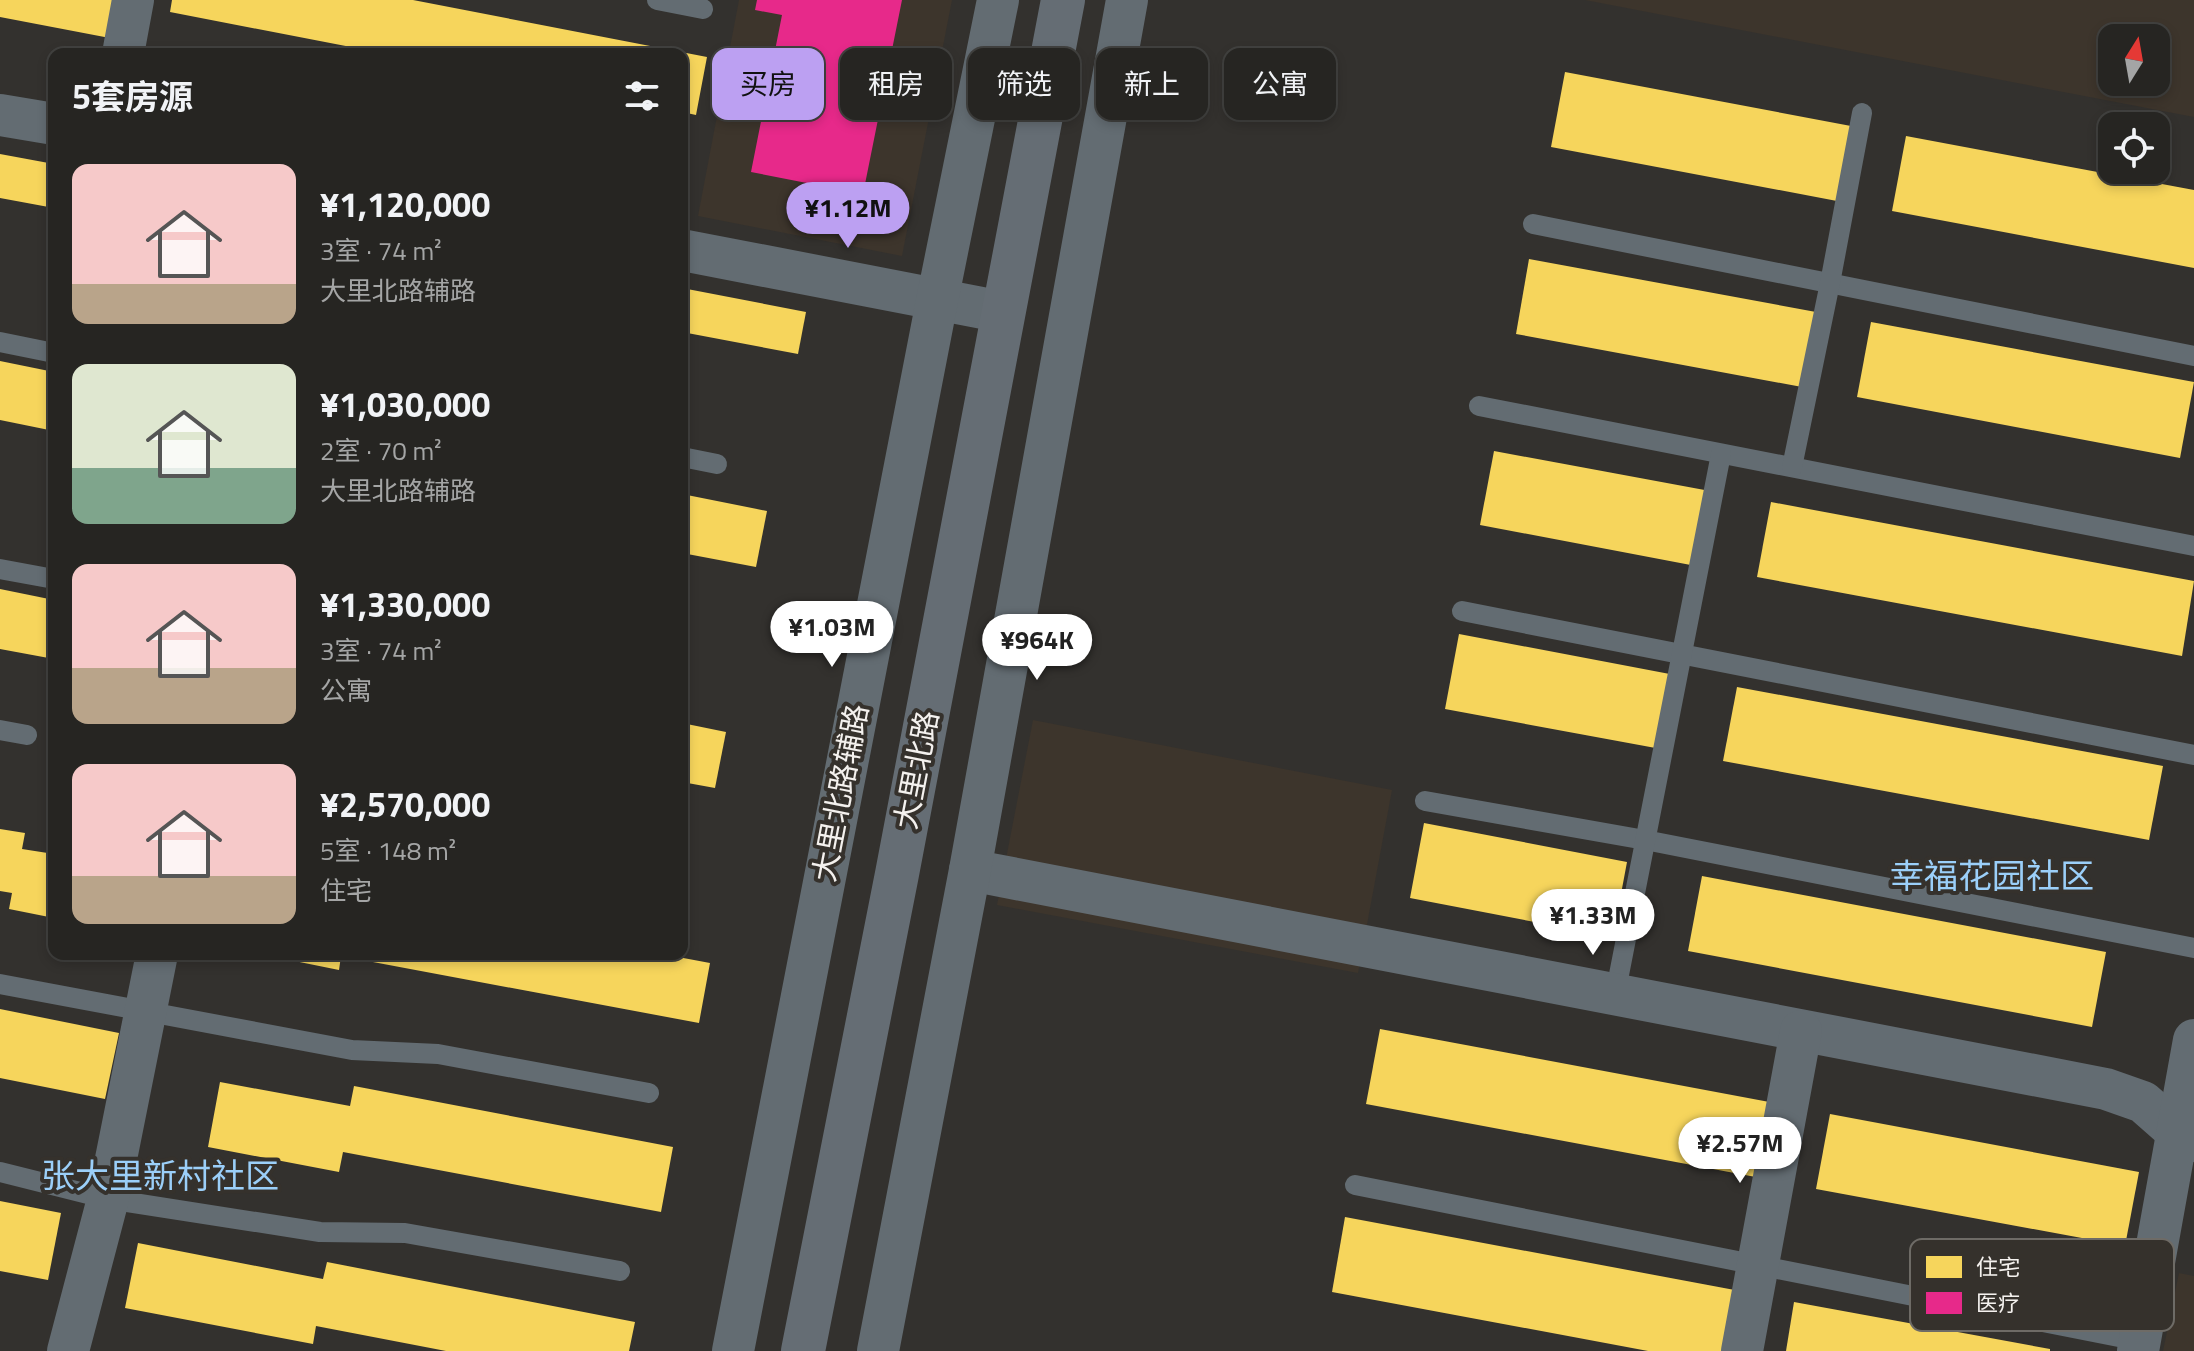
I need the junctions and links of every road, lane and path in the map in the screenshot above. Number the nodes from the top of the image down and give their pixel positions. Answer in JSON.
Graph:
{"nodes":[{"id":1,"x":133,"y":0,"type":"edge"},
{"id":2,"x":657,"y":0,"type":"edge"},
{"id":3,"x":998,"y":0,"type":"edge"},
{"id":4,"x":1063,"y":0,"type":"edge"},
{"id":5,"x":1127,"y":0,"type":"edge"},
{"id":6,"x":703,"y":9,"type":"dead end"},
{"id":7,"x":124,"y":48,"type":"edge"},
{"id":8,"x":1862,"y":113,"type":"dead end"},
{"id":9,"x":0,"y":115,"type":"edge"},
{"id":10,"x":48,"y":123,"type":"edge"},
{"id":11,"x":1533,"y":224,"type":"dead end"},
{"id":12,"x":688,"y":251,"type":"edge"},
{"id":13,"x":1830,"y":283,"type":"junction"},
{"id":14,"x":937,"y":301,"type":"junction"},
{"id":15,"x":1003,"y":312,"type":"junction"},
{"id":16,"x":0,"y":342,"type":"edge"},
{"id":17,"x":48,"y":352,"type":"edge"},
{"id":18,"x":2194,"y":356,"type":"edge"},
{"id":19,"x":1479,"y":406,"type":"dead end"},
{"id":20,"x":1721,"y":454,"type":"junction"},
{"id":21,"x":688,"y":458,"type":"edge"},
{"id":22,"x":717,"y":464,"type":"dead end"},
{"id":23,"x":1792,"y":467,"type":"junction"},
{"id":24,"x":2194,"y":546,"type":"edge"},
{"id":25,"x":0,"y":569,"type":"edge"},
{"id":26,"x":48,"y":578,"type":"edge"},
{"id":27,"x":1462,"y":611,"type":"dead end"},
{"id":28,"x":1681,"y":654,"type":"junction"},
{"id":29,"x":0,"y":730,"type":"edge"},
{"id":30,"x":27,"y":735,"type":"dead end"},
{"id":31,"x":2194,"y":755,"type":"edge"},
{"id":32,"x":1425,"y":801,"type":"dead end"},
{"id":33,"x":1645,"y":840,"type":"junction"},
{"id":34,"x":970,"y":870,"type":"junction"},
{"id":35,"x":2194,"y":948,"type":"edge"},
{"id":36,"x":156,"y":960,"type":"edge"},
{"id":37,"x":0,"y":984,"type":"edge"},
{"id":38,"x":1615,"y":995,"type":"junction"},
{"id":39,"x":146,"y":1012,"type":"junction"},
{"id":40,"x":1801,"y":1031,"type":"junction"},
{"id":41,"x":2194,"y":1040,"type":"edge"},
{"id":42,"x":649,"y":1093,"type":"dead end"},
{"id":43,"x":2185,"y":1136,"type":"edge"},
{"id":44,"x":0,"y":1172,"type":"edge"},
{"id":45,"x":1355,"y":1185,"type":"dead end"},
{"id":46,"x":108,"y":1199,"type":"junction"},
{"id":47,"x":2162,"y":1239,"type":"edge"},
{"id":48,"x":1759,"y":1264,"type":"junction"},
{"id":49,"x":620,"y":1271,"type":"dead end"},
{"id":50,"x":1910,"y":1297,"type":"edge"},
{"id":51,"x":2069,"y":1331,"type":"edge"},
{"id":52,"x":2138,"y":1346,"type":"edge"},
{"id":53,"x":68,"y":1351,"type":"edge"},
{"id":54,"x":733,"y":1351,"type":"edge"},
{"id":55,"x":803,"y":1351,"type":"edge"},
{"id":56,"x":878,"y":1351,"type":"edge"},
{"id":57,"x":1742,"y":1351,"type":"edge"}],
"edges":[{"from":1,"to":7,"type":"street"},
{"from":2,"to":6,"type":"lane"},
{"from":3,"to":14,"type":"street","name":"大里北路辅路"},
{"from":4,"to":15,"type":"main road","name":"大里北路"},
{"from":5,"to":34,"type":"street"},
{"from":8,"to":13,"type":"lane"},
{"from":9,"to":10,"type":"street"},
{"from":11,"to":13,"type":"lane"},
{"from":12,"to":14,"type":"street"},
{"from":13,"to":18,"type":"lane"},
{"from":13,"to":23,"type":"lane"},
{"from":14,"to":15,"type":"street"},
{"from":14,"to":54,"type":"street","name":"大里北路辅路"},
{"from":15,"to":55,"type":"main road","name":"大里北路"},
{"from":16,"to":17,"type":"lane"},
{"from":19,"to":20,"type":"lane"},
{"from":20,"to":23,"type":"lane"},
{"from":20,"to":28,"type":"lane"},
{"from":21,"to":22,"type":"lane"},
{"from":23,"to":24,"type":"lane"},
{"from":25,"to":26,"type":"lane"},
{"from":27,"to":28,"type":"lane"},
{"from":28,"to":31,"type":"lane"},
{"from":28,"to":33,"type":"lane"},
{"from":29,"to":30,"type":"lane"},
{"from":32,"to":33,"type":"lane"},
{"from":33,"to":35,"type":"lane"},
{"from":33,"to":38,"type":"lane"},
{"from":34,"to":38,"type":"street"},
{"from":34,"to":56,"type":"street"},
{"from":36,"to":39,"type":"street"},
{"from":37,"to":39,"type":"lane"},
{"from":38,"to":40,"type":"street"},
{"from":39,"to":42,"type":"lane"},
{"from":39,"to":46,"type":"street"},
{"from":40,"to":43,"type":"street"},
{"from":40,"to":48,"type":"street"},
{"from":41,"to":43,"type":"street"},
{"from":43,"to":47,"type":"street"},
{"from":44,"to":46,"type":"lane"},
{"from":45,"to":48,"type":"lane"},
{"from":46,"to":49,"type":"lane"},
{"from":46,"to":53,"type":"street"},
{"from":48,"to":50,"type":"lane"},
{"from":48,"to":57,"type":"street"},
{"from":51,"to":52,"type":"lane"}]}
